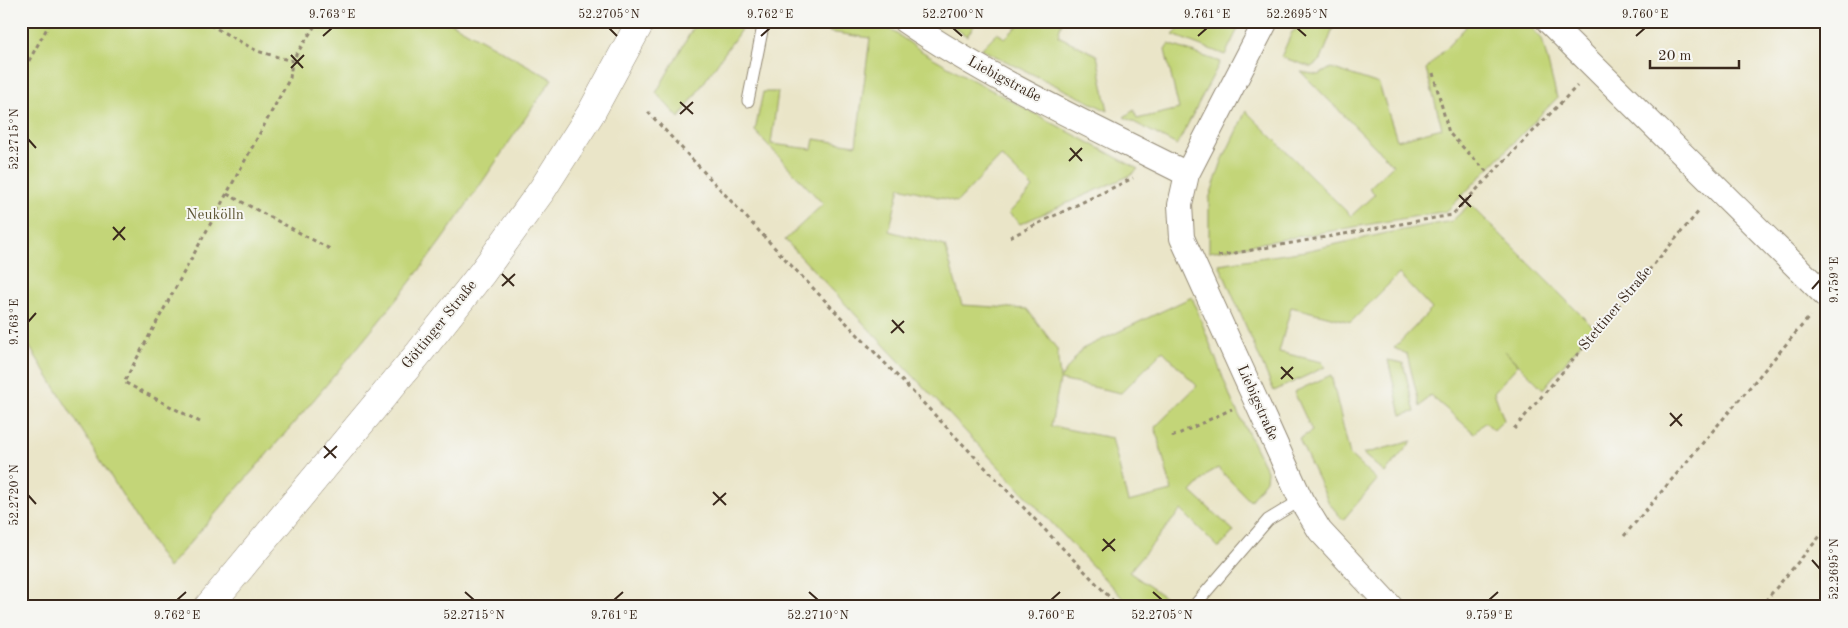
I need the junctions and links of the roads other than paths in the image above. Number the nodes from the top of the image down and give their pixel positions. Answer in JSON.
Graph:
{"nodes":[{"id":1,"x":641,"y":21,"type":"edge"},
{"id":2,"x":764,"y":21,"type":"edge"},
{"id":3,"x":905,"y":21,"type":"edge"},
{"id":4,"x":1266,"y":21,"type":"edge"},
{"id":5,"x":1548,"y":21,"type":"edge"},
{"id":6,"x":748,"y":102,"type":"dead end"},
{"id":7,"x":1187,"y":174,"type":"junction"},
{"id":8,"x":1827,"y":297,"type":"edge"},
{"id":9,"x":1301,"y":500,"type":"junction"},
{"id":10,"x":208,"y":607,"type":"edge"},
{"id":11,"x":1193,"y":607,"type":"edge"},
{"id":12,"x":1391,"y":607,"type":"edge"}],
"edges":[{"from":1,"to":10,"type":"street","name":"Göttinger Straße"},
{"from":2,"to":6,"type":"lane"},
{"from":3,"to":7,"type":"street","name":"Liebigstraße"},
{"from":4,"to":7,"type":"street","name":"Liebigstraße"},
{"from":5,"to":8,"type":"street"},
{"from":7,"to":9,"type":"street","name":"Liebigstraße"},
{"from":9,"to":11,"type":"lane"},
{"from":9,"to":12,"type":"street","name":"Liebigstraße"}]}
